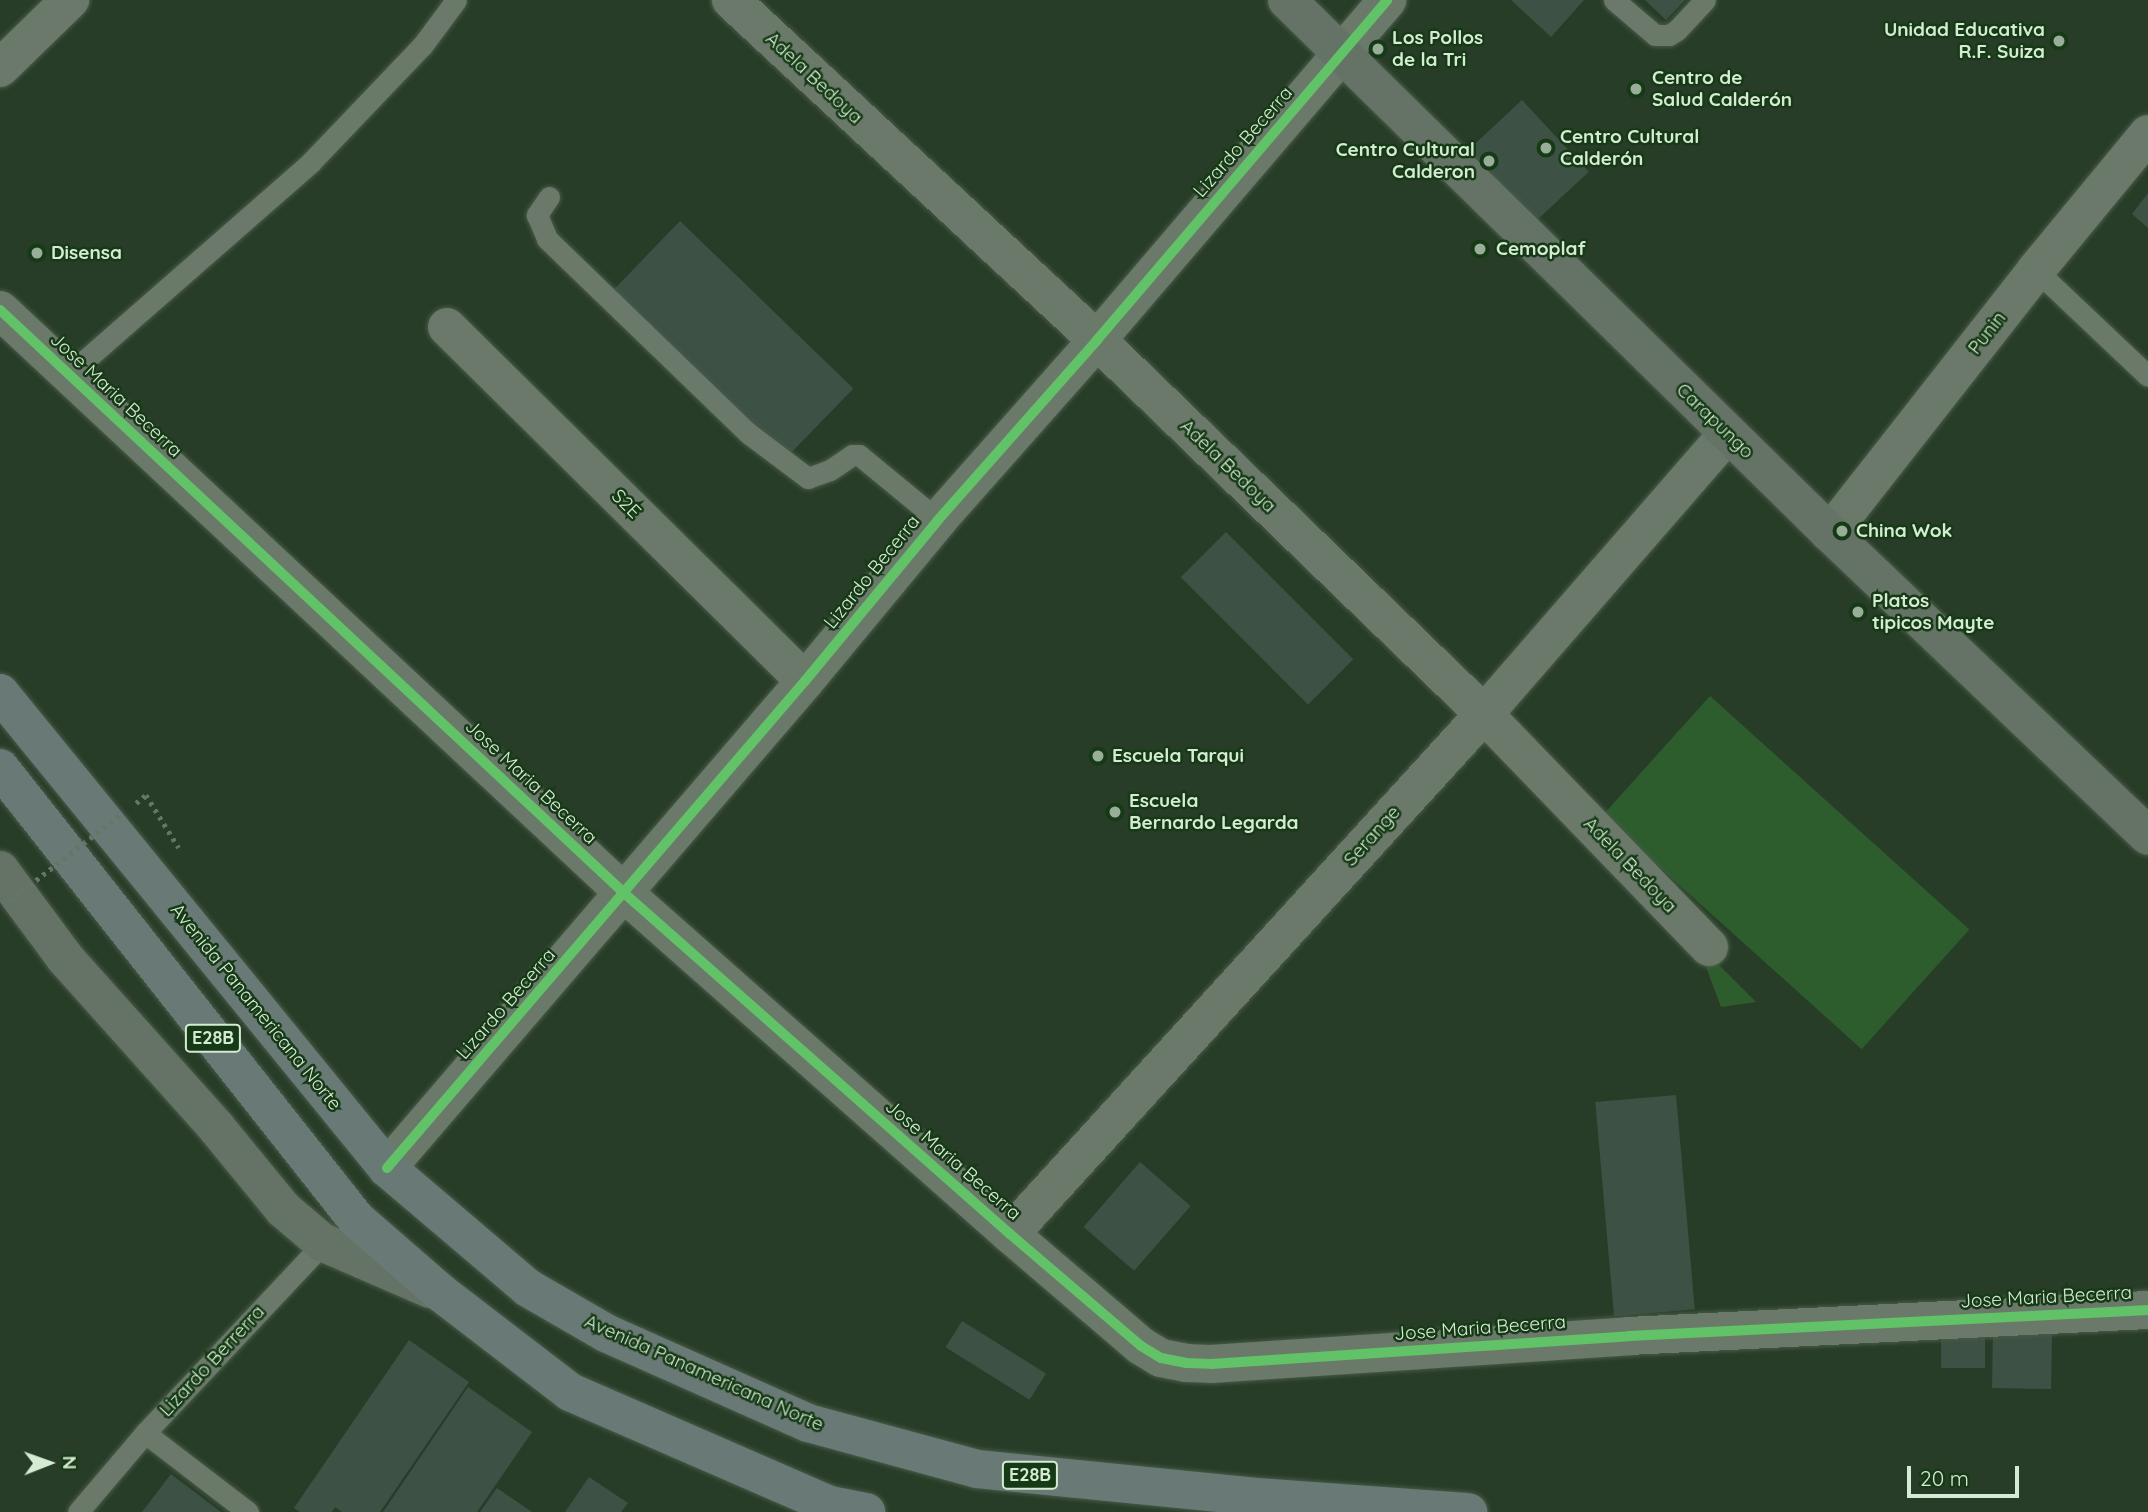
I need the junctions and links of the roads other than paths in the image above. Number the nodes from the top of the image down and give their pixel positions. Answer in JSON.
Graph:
{"nodes":[{"id":1,"x":71,"y":0,"type":"edge"},
{"id":2,"x":456,"y":0,"type":"edge"},
{"id":3,"x":731,"y":0,"type":"edge"},
{"id":4,"x":1287,"y":0,"type":"edge"},
{"id":5,"x":1387,"y":0,"type":"edge"},
{"id":6,"x":1614,"y":0,"type":"edge"},
{"id":7,"x":1705,"y":0,"type":"edge"},
{"id":8,"x":1342,"y":54,"type":"junction"},
{"id":9,"x":0,"y":68,"type":"edge"},
{"id":10,"x":2148,"y":134,"type":"edge"},
{"id":11,"x":549,"y":197,"type":"dead end"},
{"id":12,"x":2036,"y":270,"type":"junction"},
{"id":13,"x":0,"y":310,"type":"edge"},
{"id":14,"x":447,"y":327,"type":"dead end"},
{"id":15,"x":1097,"y":340,"type":"junction"},
{"id":16,"x":68,"y":375,"type":"junction"},
{"id":17,"x":2148,"y":376,"type":"edge"},
{"id":18,"x":1728,"y":433,"type":"junction"},
{"id":19,"x":938,"y":520,"type":"junction"},
{"id":20,"x":1830,"y":533,"type":"junction"},
{"id":21,"x":805,"y":681,"type":"junction"},
{"id":22,"x":0,"y":693,"type":"edge"},
{"id":23,"x":1484,"y":714,"type":"junction"},
{"id":24,"x":0,"y":768,"type":"edge"},
{"id":25,"x":2148,"y":836,"type":"edge"},
{"id":26,"x":4,"y":885,"type":"edge"},
{"id":27,"x":624,"y":893,"type":"junction"},
{"id":28,"x":1709,"y":947,"type":"dead end"},
{"id":29,"x":387,"y":1168,"type":"junction"},
{"id":30,"x":356,"y":1219,"type":"junction"},
{"id":31,"x":1010,"y":1234,"type":"junction"},
{"id":32,"x":322,"y":1242,"type":"junction"},
{"id":33,"x":441,"y":1293,"type":"junction"},
{"id":34,"x":2148,"y":1310,"type":"edge"},
{"id":35,"x":145,"y":1433,"type":"junction"},
{"id":36,"x":78,"y":1512,"type":"edge"},
{"id":37,"x":248,"y":1512,"type":"edge"},
{"id":38,"x":866,"y":1512,"type":"edge"},
{"id":39,"x":1468,"y":1512,"type":"edge"}],
"edges":[{"from":1,"to":9,"type":"street"},
{"from":2,"to":16,"type":"lane"},
{"from":3,"to":15,"type":"street","name":"Adela Bedoya"},
{"from":4,"to":8,"type":"street","name":"Carapungo"},
{"from":5,"to":8,"type":"street","name":"Lizardo Becerra"},
{"from":6,"to":7,"type":"lane"},
{"from":8,"to":15,"type":"street","name":"Lizardo Becerra"},
{"from":8,"to":18,"type":"street","name":"Carapungo"},
{"from":10,"to":12,"type":"street","name":"Punin"},
{"from":11,"to":19,"type":"lane"},
{"from":12,"to":17,"type":"lane"},
{"from":12,"to":20,"type":"street","name":"Punin"},
{"from":13,"to":16,"type":"street","name":"Jose Maria Becerra"},
{"from":14,"to":21,"type":"street","name":"S2E"},
{"from":15,"to":19,"type":"street","name":"Lizardo Becerra"},
{"from":15,"to":23,"type":"street","name":"Adela Bedoya"},
{"from":16,"to":27,"type":"street","name":"Jose Maria Becerra"},
{"from":18,"to":20,"type":"street","name":"Carapungo"},
{"from":18,"to":23,"type":"street","name":"Serange"},
{"from":19,"to":21,"type":"street","name":"Lizardo Becerra"},
{"from":20,"to":25,"type":"street","name":"Carapungo"},
{"from":21,"to":27,"type":"street","name":"Lizardo Becerra"},
{"from":22,"to":29,"type":"highway","name":"Avenida Panamericana Norte","number":"E28B"},
{"from":23,"to":28,"type":"street","name":"Adela Bedoya"},
{"from":23,"to":31,"type":"street","name":"Serange"},
{"from":24,"to":30,"type":"highway","number":"E28B"},
{"from":26,"to":32,"type":"street"},
{"from":27,"to":29,"type":"street","name":"Lizardo Becerra"},
{"from":27,"to":31,"type":"street","name":"Jose Maria Becerra"},
{"from":29,"to":39,"type":"highway","name":"Avenida Panamericana Norte","number":"E28B"},
{"from":30,"to":32,"type":"lane","name":"Lizardo Berrerra"},
{"from":30,"to":33,"type":"highway","number":"E28B"},
{"from":31,"to":34,"type":"street","name":"Jose Maria Becerra"},
{"from":32,"to":33,"type":"street"},
{"from":32,"to":35,"type":"lane","name":"Lizardo Berrerra"},
{"from":33,"to":38,"type":"highway","number":"E28B"},
{"from":35,"to":36,"type":"lane","name":"Lizardo Berrerra"},
{"from":35,"to":37,"type":"lane"}]}
